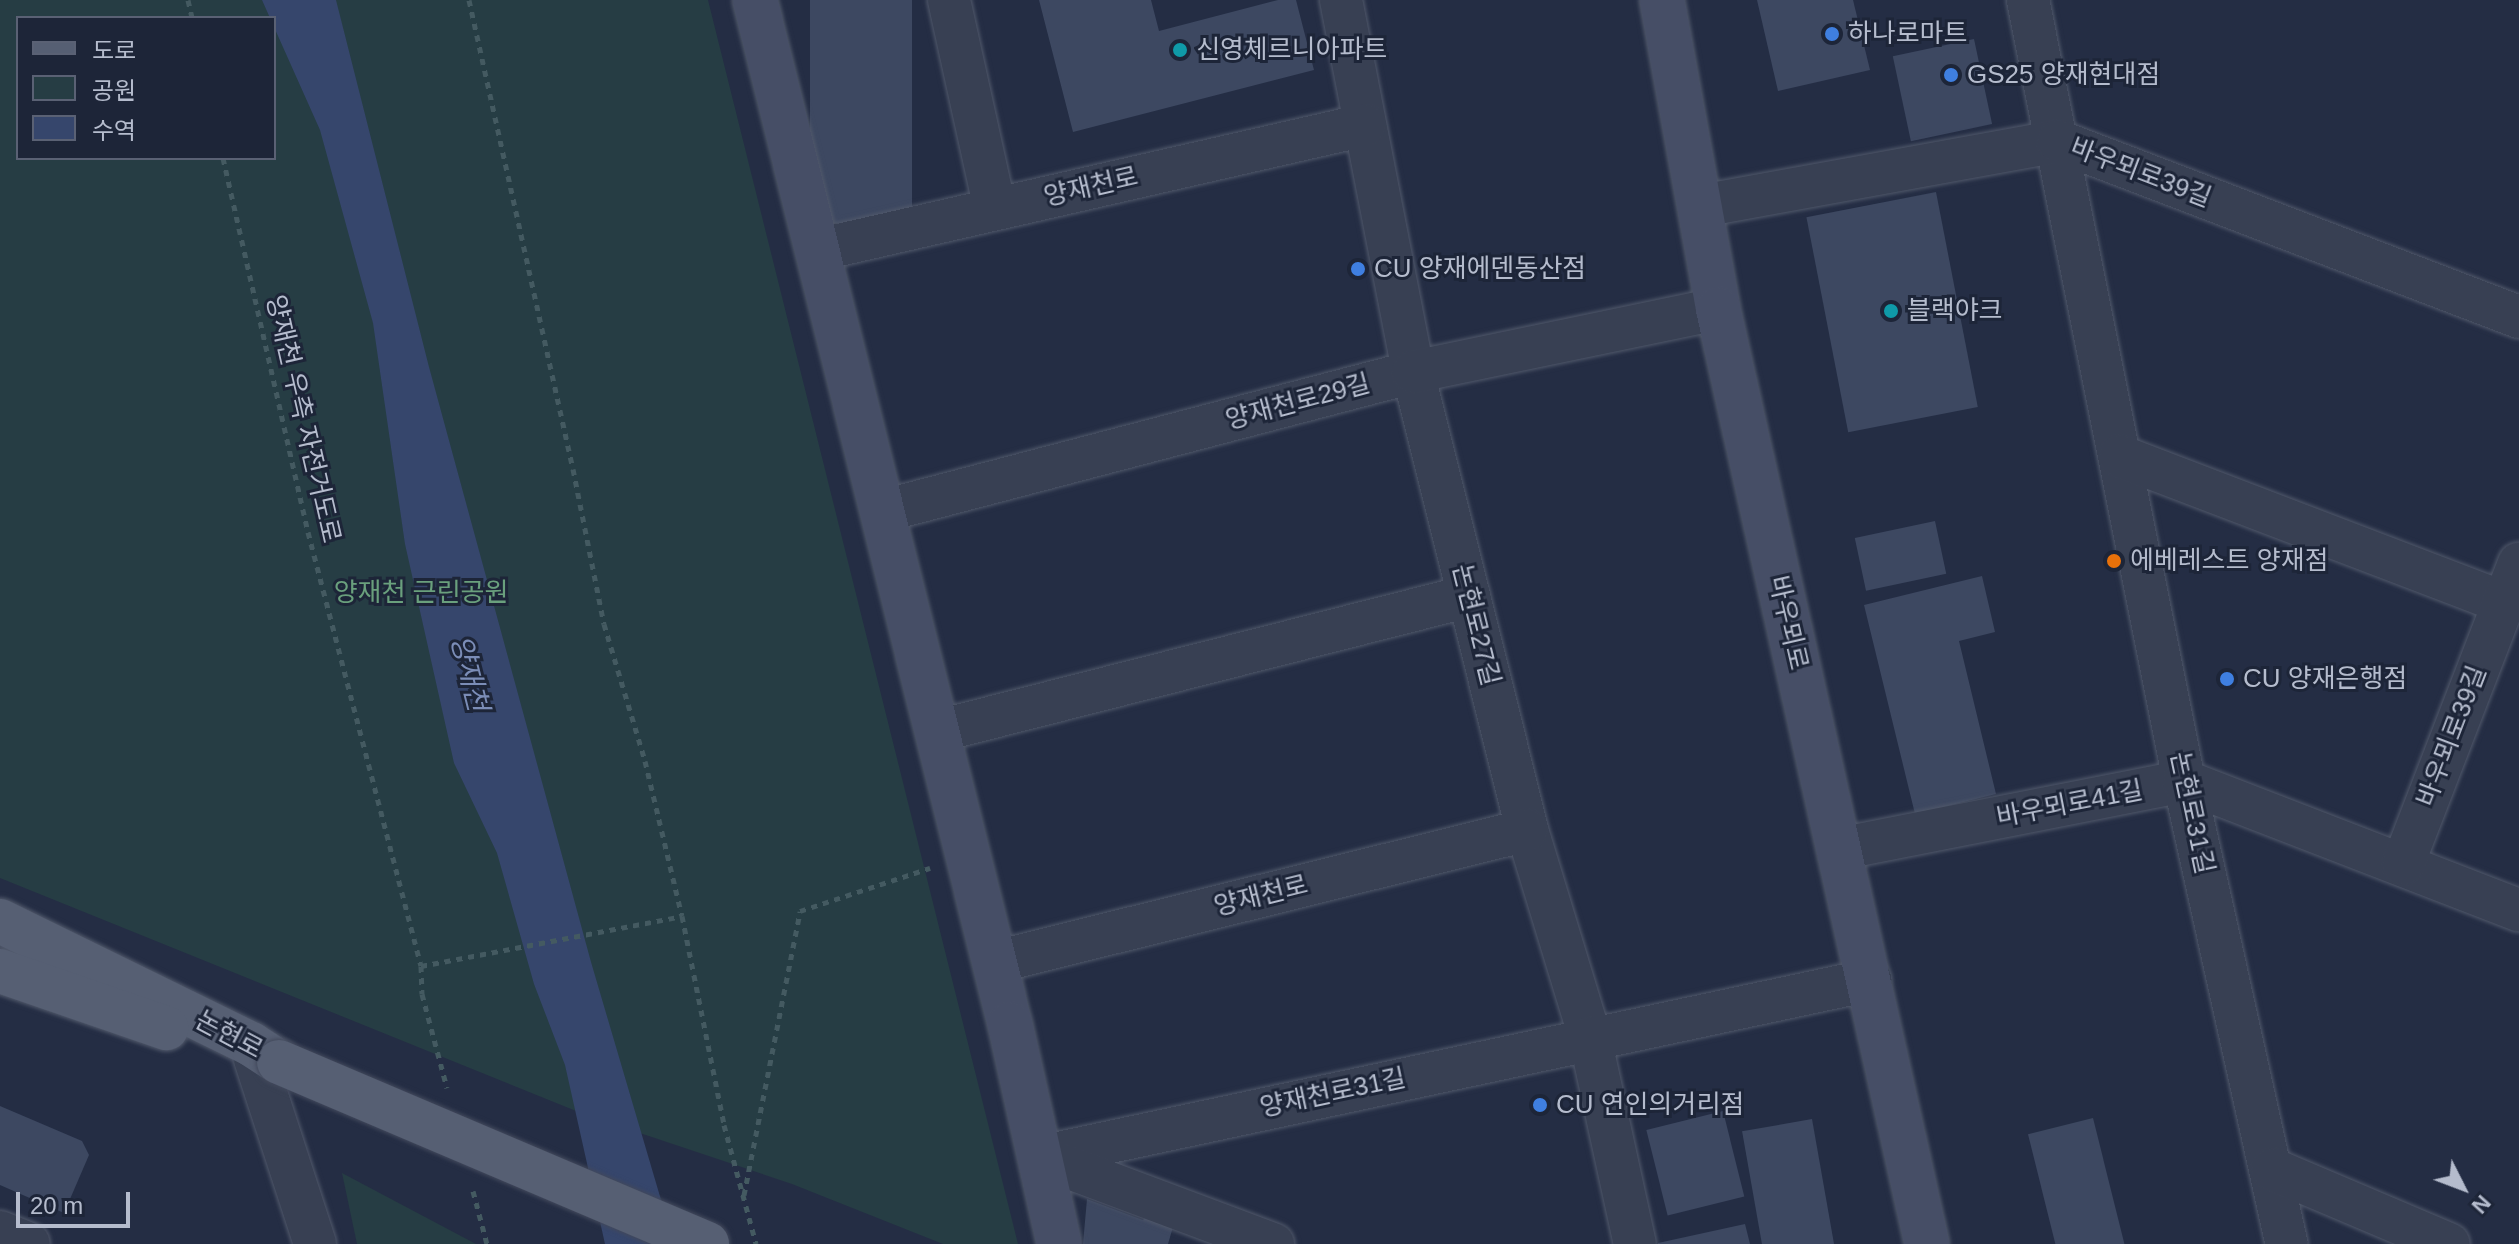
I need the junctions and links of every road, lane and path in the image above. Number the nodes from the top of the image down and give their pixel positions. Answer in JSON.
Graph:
{"nodes":[{"id":1,"x":469,"y":0,"type":"edge"},
{"id":2,"x":755,"y":0,"type":"edge"},
{"id":3,"x":949,"y":0,"type":"edge"},
{"id":4,"x":1341,"y":0,"type":"edge"},
{"id":5,"x":1662,"y":0,"type":"edge"},
{"id":6,"x":2028,"y":0,"type":"edge"},
{"id":7,"x":1365,"y":125,"type":"junction"},
{"id":8,"x":2058,"y":141,"type":"junction"},
{"id":9,"x":223,"y":160,"type":"edge"},
{"id":10,"x":1701,"y":206,"type":"junction"},
{"id":11,"x":995,"y":209,"type":"junction"},
{"id":12,"x":817,"y":250,"type":"junction"},
{"id":13,"x":1718,"y":309,"type":"junction"},
{"id":14,"x":2519,"y":317,"type":"edge"},
{"id":15,"x":1413,"y":372,"type":"junction"},
{"id":16,"x":2120,"y":456,"type":"junction"},
{"id":17,"x":883,"y":511,"type":"junction"},
{"id":18,"x":2519,"y":564,"type":"edge"},
{"id":19,"x":1469,"y":596,"type":"junction"},
{"id":20,"x":2503,"y":602,"type":"junction"},
{"id":21,"x":938,"y":731,"type":"junction"},
{"id":22,"x":2184,"y":781,"type":"junction"},
{"id":23,"x":1527,"y":830,"type":"junction"},
{"id":24,"x":1838,"y":849,"type":"junction"},
{"id":25,"x":969,"y":855,"type":"junction"},
{"id":26,"x":2403,"y":864,"type":"junction"},
{"id":27,"x":2519,"y":910,"type":"edge"},
{"id":28,"x":682,"y":916,"type":"junction"},
{"id":29,"x":0,"y":921,"type":"edge"},
{"id":30,"x":995,"y":962,"type":"junction"},
{"id":31,"x":0,"y":971,"type":"edge"},
{"id":32,"x":1870,"y":980,"type":"junction"},
{"id":33,"x":1590,"y":1038,"type":"junction"},
{"id":34,"x":267,"y":1060,"type":"junction"},
{"id":35,"x":1040,"y":1157,"type":"junction"},
{"id":36,"x":2272,"y":1169,"type":"junction"},
{"id":37,"x":743,"y":1198,"type":"junction"},
{"id":38,"x":0,"y":1232,"type":"edge"},
{"id":39,"x":29,"y":1244,"type":"edge"},
{"id":40,"x":315,"y":1244,"type":"edge"},
{"id":41,"x":707,"y":1244,"type":"edge"},
{"id":42,"x":756,"y":1244,"type":"edge"},
{"id":43,"x":1059,"y":1244,"type":"edge"},
{"id":44,"x":1273,"y":1244,"type":"edge"},
{"id":45,"x":1635,"y":1244,"type":"edge"},
{"id":46,"x":1927,"y":1244,"type":"edge"},
{"id":47,"x":2287,"y":1244,"type":"edge"},
{"id":48,"x":2449,"y":1244,"type":"edge"}],
"edges":[{"from":1,"to":28,"type":"path"},
{"from":2,"to":12,"type":"street"},
{"from":3,"to":11,"type":"street"},
{"from":4,"to":7,"type":"street","name":"논현로27길"},
{"from":5,"to":10,"type":"street","name":"바우뫼로"},
{"from":6,"to":8,"type":"street","name":"논현로31길"},
{"from":7,"to":11,"type":"street","name":"양재천로"},
{"from":7,"to":15,"type":"street","name":"논현로27길"},
{"from":8,"to":10,"type":"street","name":"바우뫼로39길"},
{"from":8,"to":14,"type":"street","name":"바우뫼로39길"},
{"from":8,"to":16,"type":"street","name":"논현로31길"},
{"from":9,"to":28,"type":"path","name":"양재천 우측 자전거도로"},
{"from":10,"to":13,"type":"street","name":"바우뫼로"},
{"from":11,"to":12,"type":"street","name":"양재천로"},
{"from":12,"to":17,"type":"street"},
{"from":13,"to":15,"type":"street","name":"양재천로29길"},
{"from":13,"to":24,"type":"street","name":"바우뫼로"},
{"from":15,"to":17,"type":"street","name":"양재천로29길"},
{"from":15,"to":19,"type":"street","name":"논현로27길"},
{"from":16,"to":20,"type":"street"},
{"from":16,"to":22,"type":"street","name":"논현로31길"},
{"from":17,"to":21,"type":"street"},
{"from":18,"to":20,"type":"street","name":"바우뫼로39길"},
{"from":19,"to":21,"type":"street"},
{"from":19,"to":23,"type":"street","name":"논현로27길"},
{"from":20,"to":26,"type":"street","name":"바우뫼로39길"},
{"from":21,"to":25,"type":"street"},
{"from":22,"to":24,"type":"street","name":"바우뫼로41길"},
{"from":22,"to":26,"type":"street"},
{"from":22,"to":36,"type":"street","name":"논현로31길"},
{"from":23,"to":30,"type":"street","name":"양재천로"},
{"from":23,"to":33,"type":"street","name":"논현로27길"},
{"from":24,"to":32,"type":"street","name":"바우뫼로"},
{"from":25,"to":30,"type":"street"},
{"from":25,"to":37,"type":"path"},
{"from":26,"to":27,"type":"street"},
{"from":28,"to":37,"type":"path"},
{"from":29,"to":34,"type":"main road","name":"논현로"},
{"from":30,"to":35,"type":"street"},
{"from":31,"to":34,"type":"main road","name":"논현로"},
{"from":32,"to":33,"type":"street","name":"양재천로31길"},
{"from":32,"to":46,"type":"street","name":"바우뫼로"},
{"from":33,"to":35,"type":"street","name":"양재천로31길"},
{"from":33,"to":45,"type":"street","name":"논현로27길"},
{"from":34,"to":40,"type":"street"},
{"from":34,"to":41,"type":"main road","bridge":true},
{"from":35,"to":43,"type":"street"},
{"from":35,"to":44,"type":"street"},
{"from":36,"to":47,"type":"street","name":"논현로31길"},
{"from":36,"to":48,"type":"street"},
{"from":37,"to":42,"type":"path"},
{"from":38,"to":39,"type":"street"}]}
